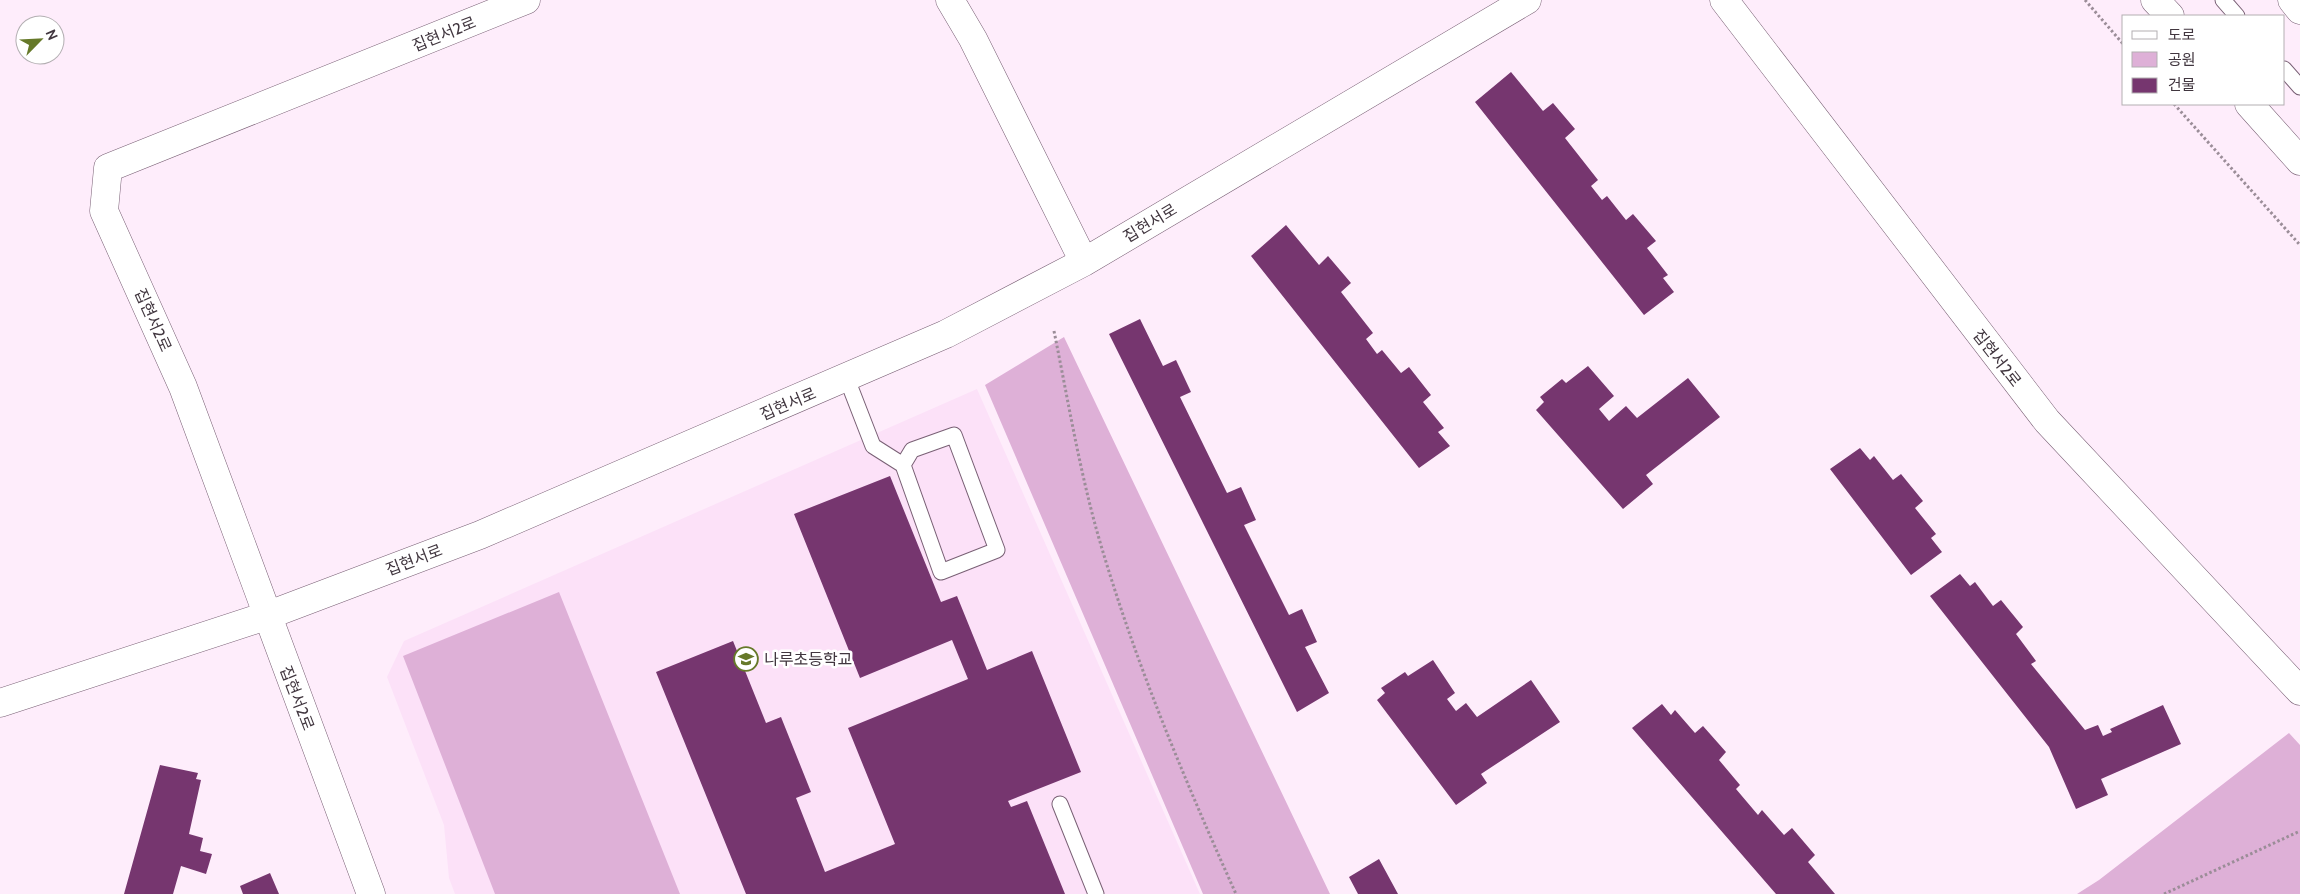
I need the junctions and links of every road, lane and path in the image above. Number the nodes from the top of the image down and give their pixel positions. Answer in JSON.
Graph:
{"nodes":[{"id":1,"x":526,"y":0,"type":"edge"},
{"id":2,"x":950,"y":0,"type":"edge"},
{"id":3,"x":1527,"y":0,"type":"edge"},
{"id":4,"x":1724,"y":0,"type":"edge"},
{"id":5,"x":2085,"y":0,"type":"edge"},
{"id":6,"x":2155,"y":0,"type":"edge"},
{"id":7,"x":2223,"y":0,"type":"edge"},
{"id":8,"x":2292,"y":0,"type":"edge"},
{"id":9,"x":2300,"y":10,"type":"edge"},
{"id":10,"x":2169,"y":15,"type":"edge"},
{"id":11,"x":2236,"y":15,"type":"edge"},
{"id":12,"x":2122,"y":43,"type":"edge"},
{"id":13,"x":2285,"y":70,"type":"edge"},
{"id":14,"x":2300,"y":88,"type":"edge"},
{"id":15,"x":2175,"y":105,"type":"edge"},
{"id":16,"x":2250,"y":105,"type":"edge"},
{"id":17,"x":2300,"y":161,"type":"edge"},
{"id":18,"x":2300,"y":245,"type":"edge"},
{"id":19,"x":1084,"y":262,"type":"junction"},
{"id":20,"x":1054,"y":331,"type":"dead end"},
{"id":21,"x":847,"y":379,"type":"junction"},
{"id":22,"x":903,"y":465,"type":"junction"},
{"id":23,"x":266,"y":616,"type":"junction"},
{"id":24,"x":2300,"y":691,"type":"edge"},
{"id":25,"x":0,"y":703,"type":"edge"},
{"id":26,"x":1060,"y":804,"type":"dead end"},
{"id":27,"x":2300,"y":830,"type":"edge"},
{"id":28,"x":371,"y":894,"type":"edge"},
{"id":29,"x":1096,"y":894,"type":"edge"},
{"id":30,"x":1236,"y":894,"type":"edge"},
{"id":31,"x":2164,"y":894,"type":"edge"}],
"edges":[{"from":1,"to":23,"type":"street","name":"집현서2로"},
{"from":2,"to":19,"type":"street"},
{"from":3,"to":19,"type":"street","name":"집현서로"},
{"from":4,"to":24,"type":"street","name":"집현서2로"},
{"from":5,"to":12,"type":"path"},
{"from":6,"to":10,"type":"street"},
{"from":7,"to":11,"type":"lane"},
{"from":8,"to":9,"type":"street"},
{"from":13,"to":14,"type":"lane"},
{"from":15,"to":18,"type":"path"},
{"from":16,"to":17,"type":"street"},
{"from":19,"to":21,"type":"street","name":"집현서로"},
{"from":20,"to":30,"type":"path"},
{"from":21,"to":22,"type":"lane"},
{"from":21,"to":23,"type":"street","name":"집현서로"},
{"from":22,"to":22,"type":"lane"},
{"from":23,"to":25,"type":"street","name":"집현서로"},
{"from":23,"to":28,"type":"street","name":"집현서2로"},
{"from":26,"to":29,"type":"lane"},
{"from":27,"to":31,"type":"path"}]}
